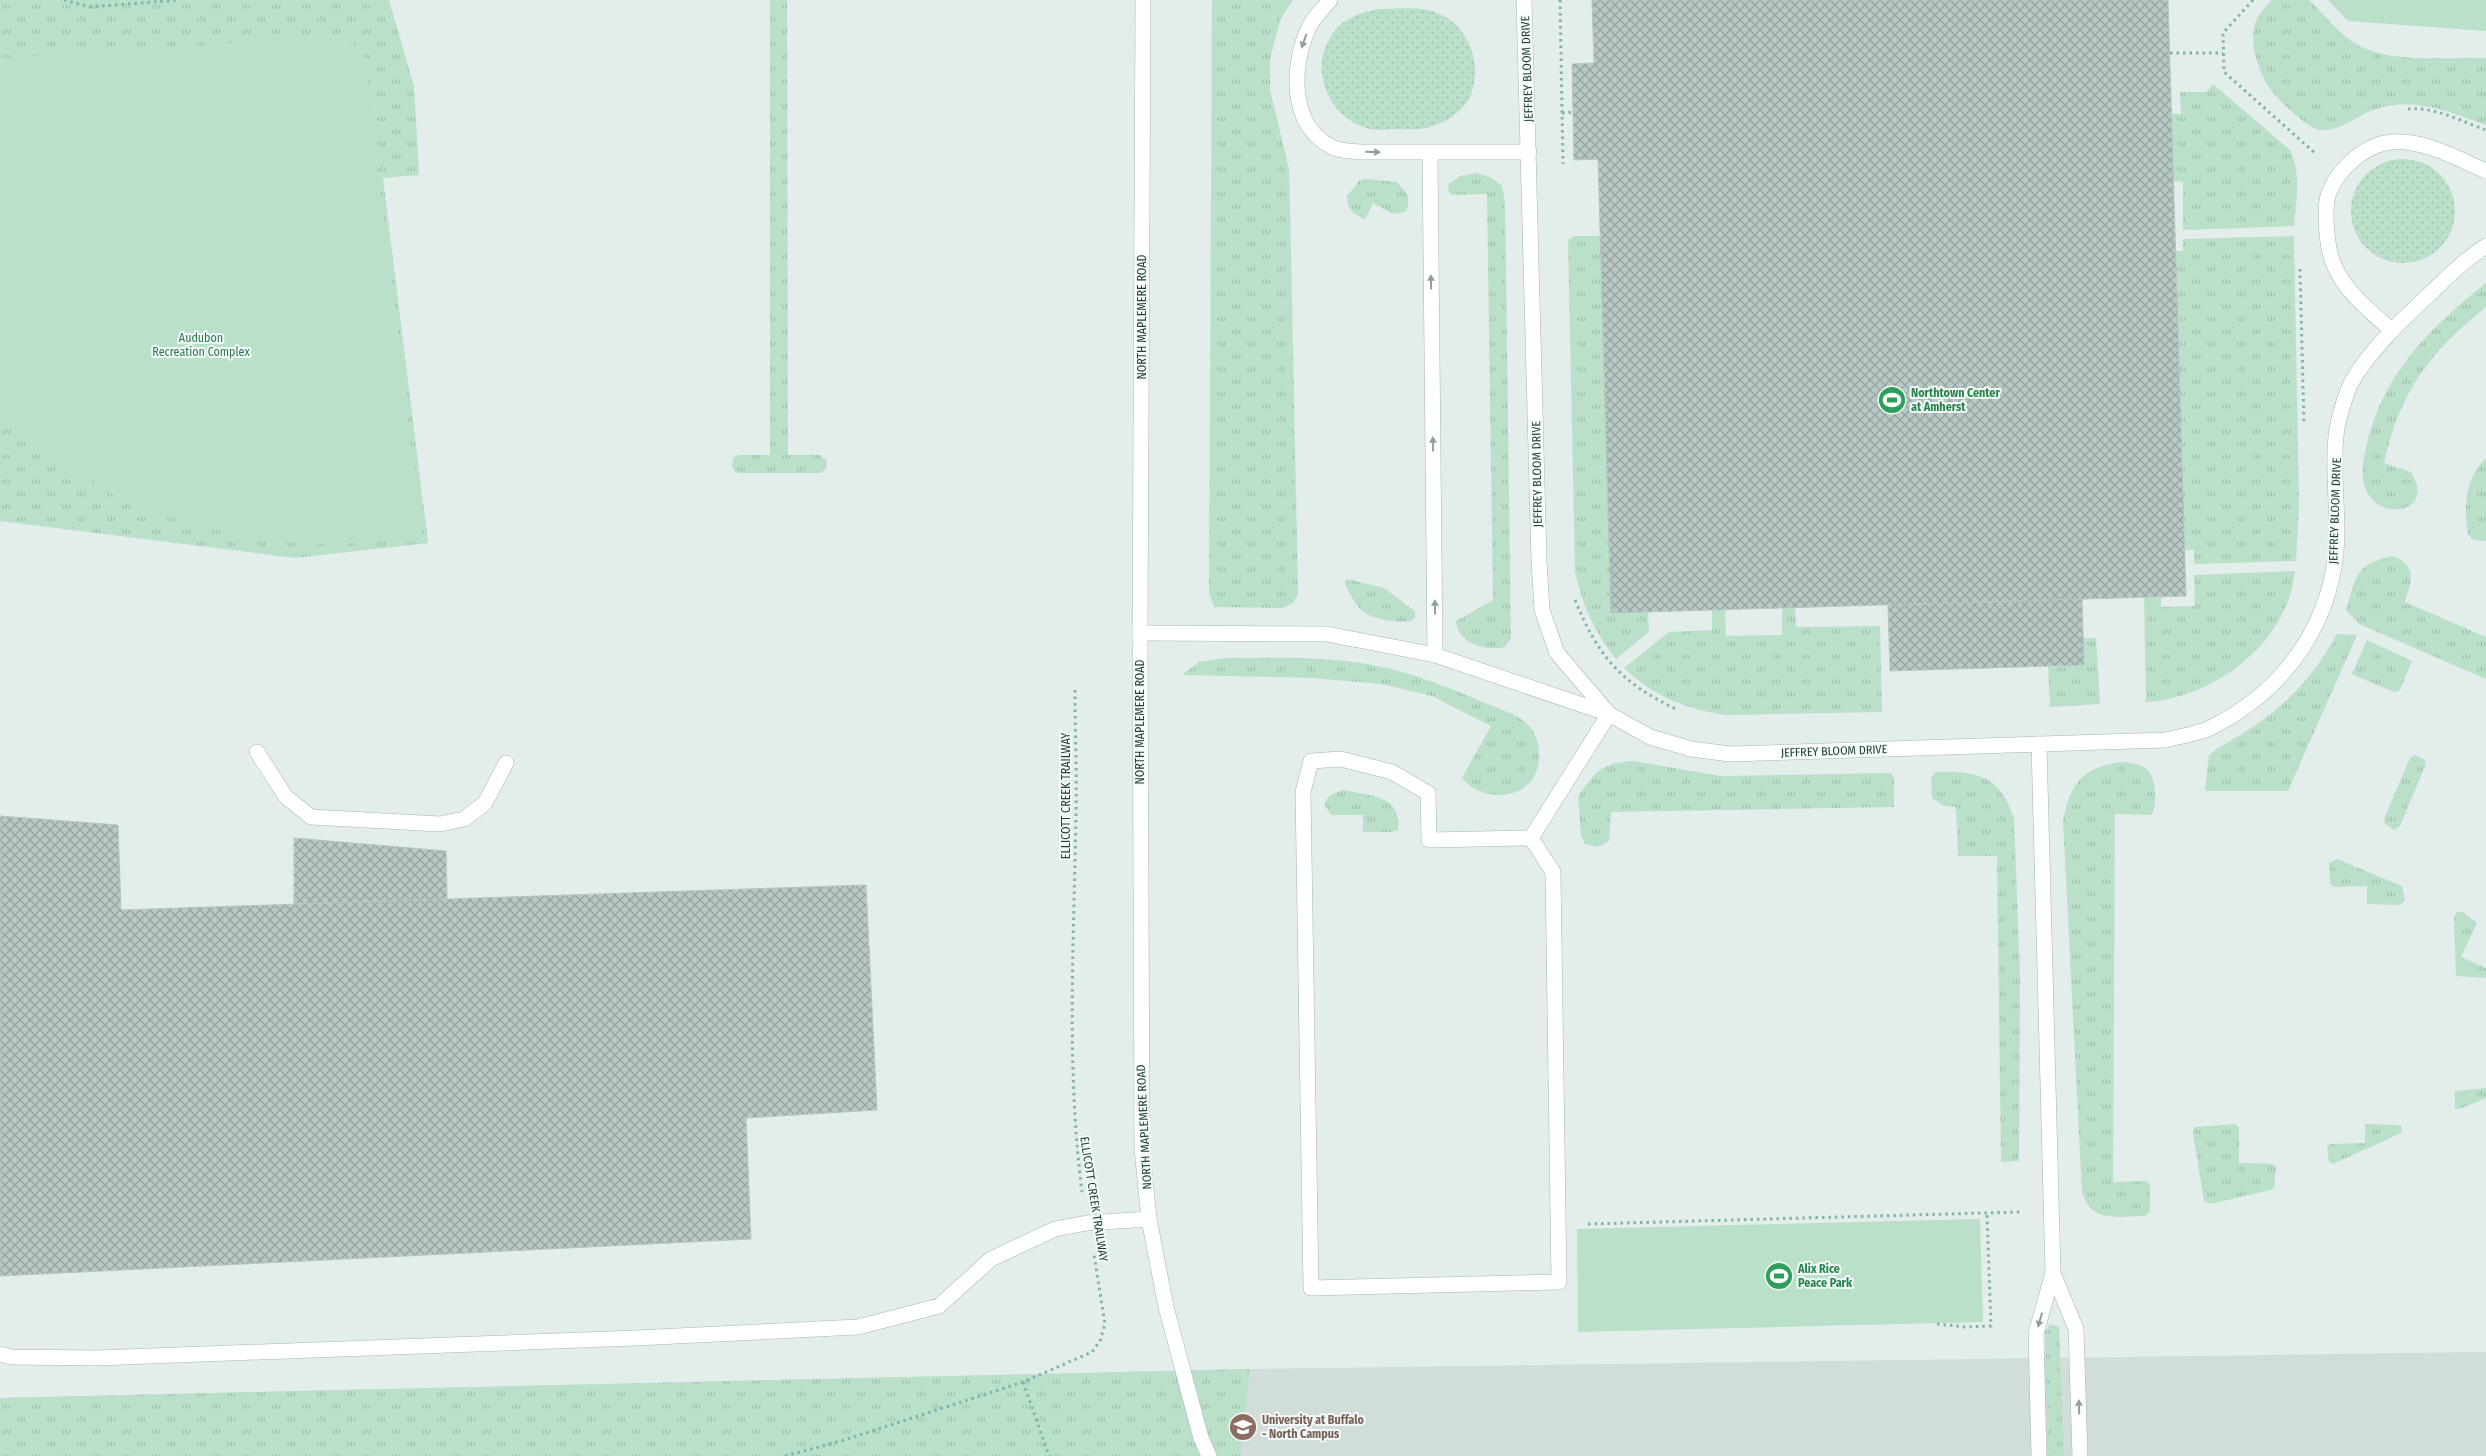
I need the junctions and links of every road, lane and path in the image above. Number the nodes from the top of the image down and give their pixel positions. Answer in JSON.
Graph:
{"nodes":[{"id":1,"x":64,"y":0,"type":"edge"},
{"id":2,"x":178,"y":0,"type":"edge"},
{"id":3,"x":1143,"y":0,"type":"edge"},
{"id":4,"x":1330,"y":0,"type":"edge"},
{"id":5,"x":1524,"y":0,"type":"edge"},
{"id":6,"x":1560,"y":0,"type":"edge"},
{"id":7,"x":2253,"y":0,"type":"edge"},
{"id":8,"x":2170,"y":53,"type":"dead end"},
{"id":9,"x":2223,"y":53,"type":"junction"},
{"id":10,"x":2406,"y":109,"type":"dead end"},
{"id":11,"x":1562,"y":112,"type":"junction"},
{"id":12,"x":1573,"y":112,"type":"dead end"},
{"id":13,"x":2486,"y":130,"type":"edge"},
{"id":14,"x":2323,"y":147,"type":"dead end"},
{"id":15,"x":1430,"y":152,"type":"junction"},
{"id":16,"x":1529,"y":152,"type":"junction"},
{"id":17,"x":2316,"y":154,"type":"junction"},
{"id":18,"x":2313,"y":162,"type":"dead end"},
{"id":19,"x":2486,"y":170,"type":"edge"},
{"id":20,"x":1563,"y":172,"type":"dead end"},
{"id":21,"x":2486,"y":246,"type":"edge"},
{"id":22,"x":2300,"y":260,"type":"dead end"},
{"id":23,"x":2391,"y":330,"type":"junction"},
{"id":24,"x":2304,"y":427,"type":"dead end"},
{"id":25,"x":1574,"y":598,"type":"dead end"},
{"id":26,"x":1140,"y":632,"type":"junction"},
{"id":27,"x":1435,"y":656,"type":"junction"},
{"id":28,"x":1075,"y":690,"type":"dead end"},
{"id":29,"x":1680,"y":711,"type":"dead end"},
{"id":30,"x":1609,"y":714,"type":"junction"},
{"id":31,"x":2039,"y":744,"type":"junction"},
{"id":32,"x":257,"y":752,"type":"dead end"},
{"id":33,"x":506,"y":763,"type":"dead end"},
{"id":34,"x":1531,"y":838,"type":"junction"},
{"id":35,"x":2020,"y":1212,"type":"dead end"},
{"id":36,"x":1987,"y":1213,"type":"junction"},
{"id":37,"x":1149,"y":1219,"type":"junction"},
{"id":38,"x":1087,"y":1223,"type":"junction"},
{"id":39,"x":1586,"y":1224,"type":"dead end"},
{"id":40,"x":2053,"y":1273,"type":"junction"},
{"id":41,"x":1937,"y":1324,"type":"dead end"},
{"id":42,"x":0,"y":1354,"type":"edge"},
{"id":43,"x":1023,"y":1382,"type":"junction"},
{"id":44,"x":1201,"y":1438,"type":"junction"},
{"id":45,"x":785,"y":1456,"type":"edge"},
{"id":46,"x":1049,"y":1456,"type":"edge"},
{"id":47,"x":1201,"y":1456,"type":"edge"},
{"id":48,"x":1209,"y":1456,"type":"edge"},
{"id":49,"x":2039,"y":1456,"type":"edge"},
{"id":50,"x":2080,"y":1456,"type":"edge"}],
"edges":[{"from":1,"to":2,"type":"path"},
{"from":3,"to":26,"type":"street","name":"NORTH MAPLEMERE ROAD"},
{"from":4,"to":15,"type":"street","one_way":true},
{"from":5,"to":16,"type":"street","name":"JEFFREY BLOOM DRIVE"},
{"from":6,"to":11,"type":"path"},
{"from":7,"to":9,"type":"path"},
{"from":8,"to":9,"type":"path"},
{"from":9,"to":17,"type":"path"},
{"from":10,"to":13,"type":"path"},
{"from":11,"to":12,"type":"path"},
{"from":11,"to":20,"type":"path"},
{"from":14,"to":17,"type":"path"},
{"from":15,"to":16,"type":"street"},
{"from":27,"to":15,"type":"street","one_way":true},
{"from":16,"to":30,"type":"street","name":"JEFFREY BLOOM DRIVE"},
{"from":17,"to":18,"type":"path"},
{"from":19,"to":23,"type":"street"},
{"from":21,"to":23,"type":"street","name":"JEFFREY BLOOM DRIVE"},
{"from":22,"to":24,"type":"path"},
{"from":23,"to":31,"type":"street","name":"JEFFREY BLOOM DRIVE"},
{"from":25,"to":29,"type":"path"},
{"from":26,"to":27,"type":"street"},
{"from":26,"to":37,"type":"street","name":"NORTH MAPLEMERE ROAD"},
{"from":27,"to":30,"type":"street"},
{"from":28,"to":38,"type":"path","name":"ELLICOTT CREEK TRAILWAY"},
{"from":30,"to":31,"type":"street","name":"JEFFREY BLOOM DRIVE"},
{"from":30,"to":34,"type":"street"},
{"from":31,"to":40,"type":"street"},
{"from":32,"to":33,"type":"street"},
{"from":34,"to":34,"type":"street"},
{"from":35,"to":36,"type":"path"},
{"from":36,"to":39,"type":"path"},
{"from":36,"to":41,"type":"path"},
{"from":37,"to":38,"type":"street"},
{"from":37,"to":44,"type":"street","name":"NORTH MAPLEMERE ROAD"},
{"from":38,"to":42,"type":"street"},
{"from":38,"to":43,"type":"path","name":"ELLICOTT CREEK TRAILWAY"},
{"from":40,"to":49,"type":"street","one_way":true},
{"from":50,"to":40,"type":"street","one_way":true},
{"from":43,"to":45,"type":"path","name":"ELLICOTT CREEK TRAILWAY"},
{"from":43,"to":46,"type":"path"},
{"from":44,"to":47,"type":"street","name":"NORTH MAPLEMERE ROAD"},
{"from":44,"to":48,"type":"street","name":"NORTH MAPLEMERE ROAD"}]}
